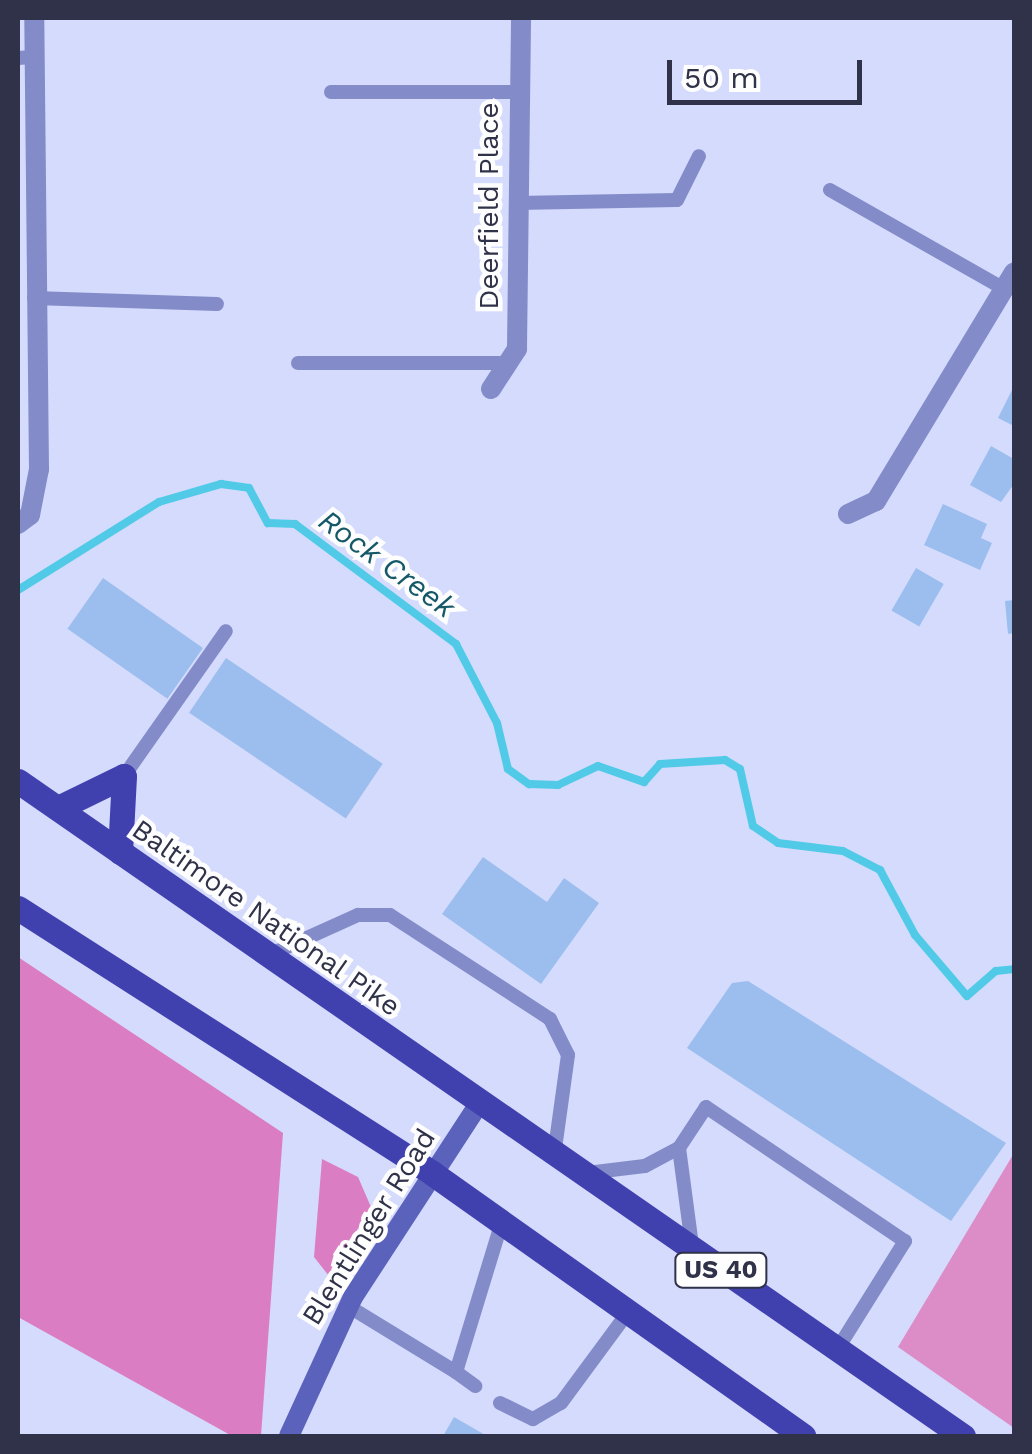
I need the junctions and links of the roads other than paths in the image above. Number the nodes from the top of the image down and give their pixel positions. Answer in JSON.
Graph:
{"nodes":[{"id":1,"x":34,"y":18,"type":"edge"},
{"id":2,"x":521,"y":18,"type":"edge"},
{"id":3,"x":25,"y":57,"type":"edge"},
{"id":4,"x":331,"y":92,"type":"dead end"},
{"id":5,"x":517,"y":92,"type":"junction"},
{"id":6,"x":699,"y":156,"type":"dead end"},
{"id":7,"x":830,"y":190,"type":"dead end"},
{"id":8,"x":517,"y":203,"type":"junction"},
{"id":9,"x":1009,"y":281,"type":"edge"},
{"id":10,"x":34,"y":298,"type":"junction"},
{"id":11,"x":217,"y":304,"type":"dead end"},
{"id":12,"x":298,"y":363,"type":"dead end"},
{"id":13,"x":507,"y":363,"type":"junction"},
{"id":14,"x":491,"y":388,"type":"dead end"},
{"id":15,"x":848,"y":514,"type":"dead end"},
{"id":16,"x":18,"y":524,"type":"edge"},
{"id":17,"x":226,"y":631,"type":"dead end"},
{"id":18,"x":124,"y":776,"type":"junction"},
{"id":19,"x":18,"y":782,"type":"edge"},
{"id":20,"x":58,"y":808,"type":"junction"},
{"id":21,"x":120,"y":852,"type":"junction"},
{"id":22,"x":18,"y":908,"type":"edge"},
{"id":23,"x":267,"y":956,"type":"junction"},
{"id":24,"x":478,"y":1105,"type":"junction"},
{"id":25,"x":679,"y":1148,"type":"junction"},
{"id":26,"x":554,"y":1157,"type":"junction"},
{"id":27,"x":432,"y":1173,"type":"junction"},
{"id":28,"x":578,"y":1174,"type":"junction"},
{"id":29,"x":502,"y":1222,"type":"junction"},
{"id":30,"x":693,"y":1251,"type":"junction"},
{"id":31,"x":348,"y":1306,"type":"junction"},
{"id":32,"x":628,"y":1312,"type":"junction"},
{"id":33,"x":838,"y":1350,"type":"junction"},
{"id":34,"x":456,"y":1372,"type":"junction"},
{"id":35,"x":476,"y":1386,"type":"dead end"},
{"id":36,"x":500,"y":1403,"type":"dead end"},
{"id":37,"x":290,"y":1436,"type":"edge"},
{"id":38,"x":803,"y":1436,"type":"edge"},
{"id":39,"x":963,"y":1436,"type":"edge"}],
"edges":[{"from":1,"to":3,"type":"street"},
{"from":2,"to":5,"type":"street","name":"Deerfield Place"},
{"from":3,"to":10,"type":"street"},
{"from":4,"to":5,"type":"lane"},
{"from":5,"to":8,"type":"street","name":"Deerfield Place"},
{"from":6,"to":8,"type":"lane"},
{"from":7,"to":9,"type":"lane"},
{"from":8,"to":13,"type":"street","name":"Deerfield Place"},
{"from":9,"to":15,"type":"street"},
{"from":10,"to":11,"type":"lane"},
{"from":10,"to":16,"type":"street"},
{"from":12,"to":13,"type":"lane"},
{"from":13,"to":14,"type":"street","name":"Deerfield Place"},
{"from":17,"to":18,"type":"lane"},
{"from":18,"to":20,"type":"main road"},
{"from":18,"to":21,"type":"main road"},
{"from":19,"to":20,"type":"main road","name":"Baltimore National Pike","number":"US 40"},
{"from":20,"to":21,"type":"main road","name":"Baltimore National Pike","number":"US 40"},
{"from":21,"to":23,"type":"main road","name":"Baltimore National Pike","number":"US 40"},
{"from":22,"to":27,"type":"main road"},
{"from":23,"to":24,"type":"main road","name":"Baltimore National Pike","number":"US 40"},
{"from":23,"to":26,"type":"lane"},
{"from":24,"to":26,"type":"main road","number":"US 40"},
{"from":24,"to":27,"type":"street","name":"Blentlinger Road"},
{"from":25,"to":28,"type":"lane"},
{"from":25,"to":30,"type":"lane"},
{"from":25,"to":33,"type":"lane"},
{"from":26,"to":28,"type":"main road","number":"US 40"},
{"from":27,"to":29,"type":"main road"},
{"from":27,"to":31,"type":"street","name":"Blentlinger Road"},
{"from":28,"to":30,"type":"main road","number":"US 40"},
{"from":29,"to":32,"type":"main road"},
{"from":29,"to":34,"type":"lane"},
{"from":30,"to":33,"type":"main road","number":"US 40"},
{"from":31,"to":34,"type":"lane"},
{"from":31,"to":37,"type":"street","name":"Blentlinger Road"},
{"from":32,"to":36,"type":"lane"},
{"from":32,"to":38,"type":"main road"},
{"from":33,"to":39,"type":"main road","number":"US 40"},
{"from":34,"to":35,"type":"lane"}]}
